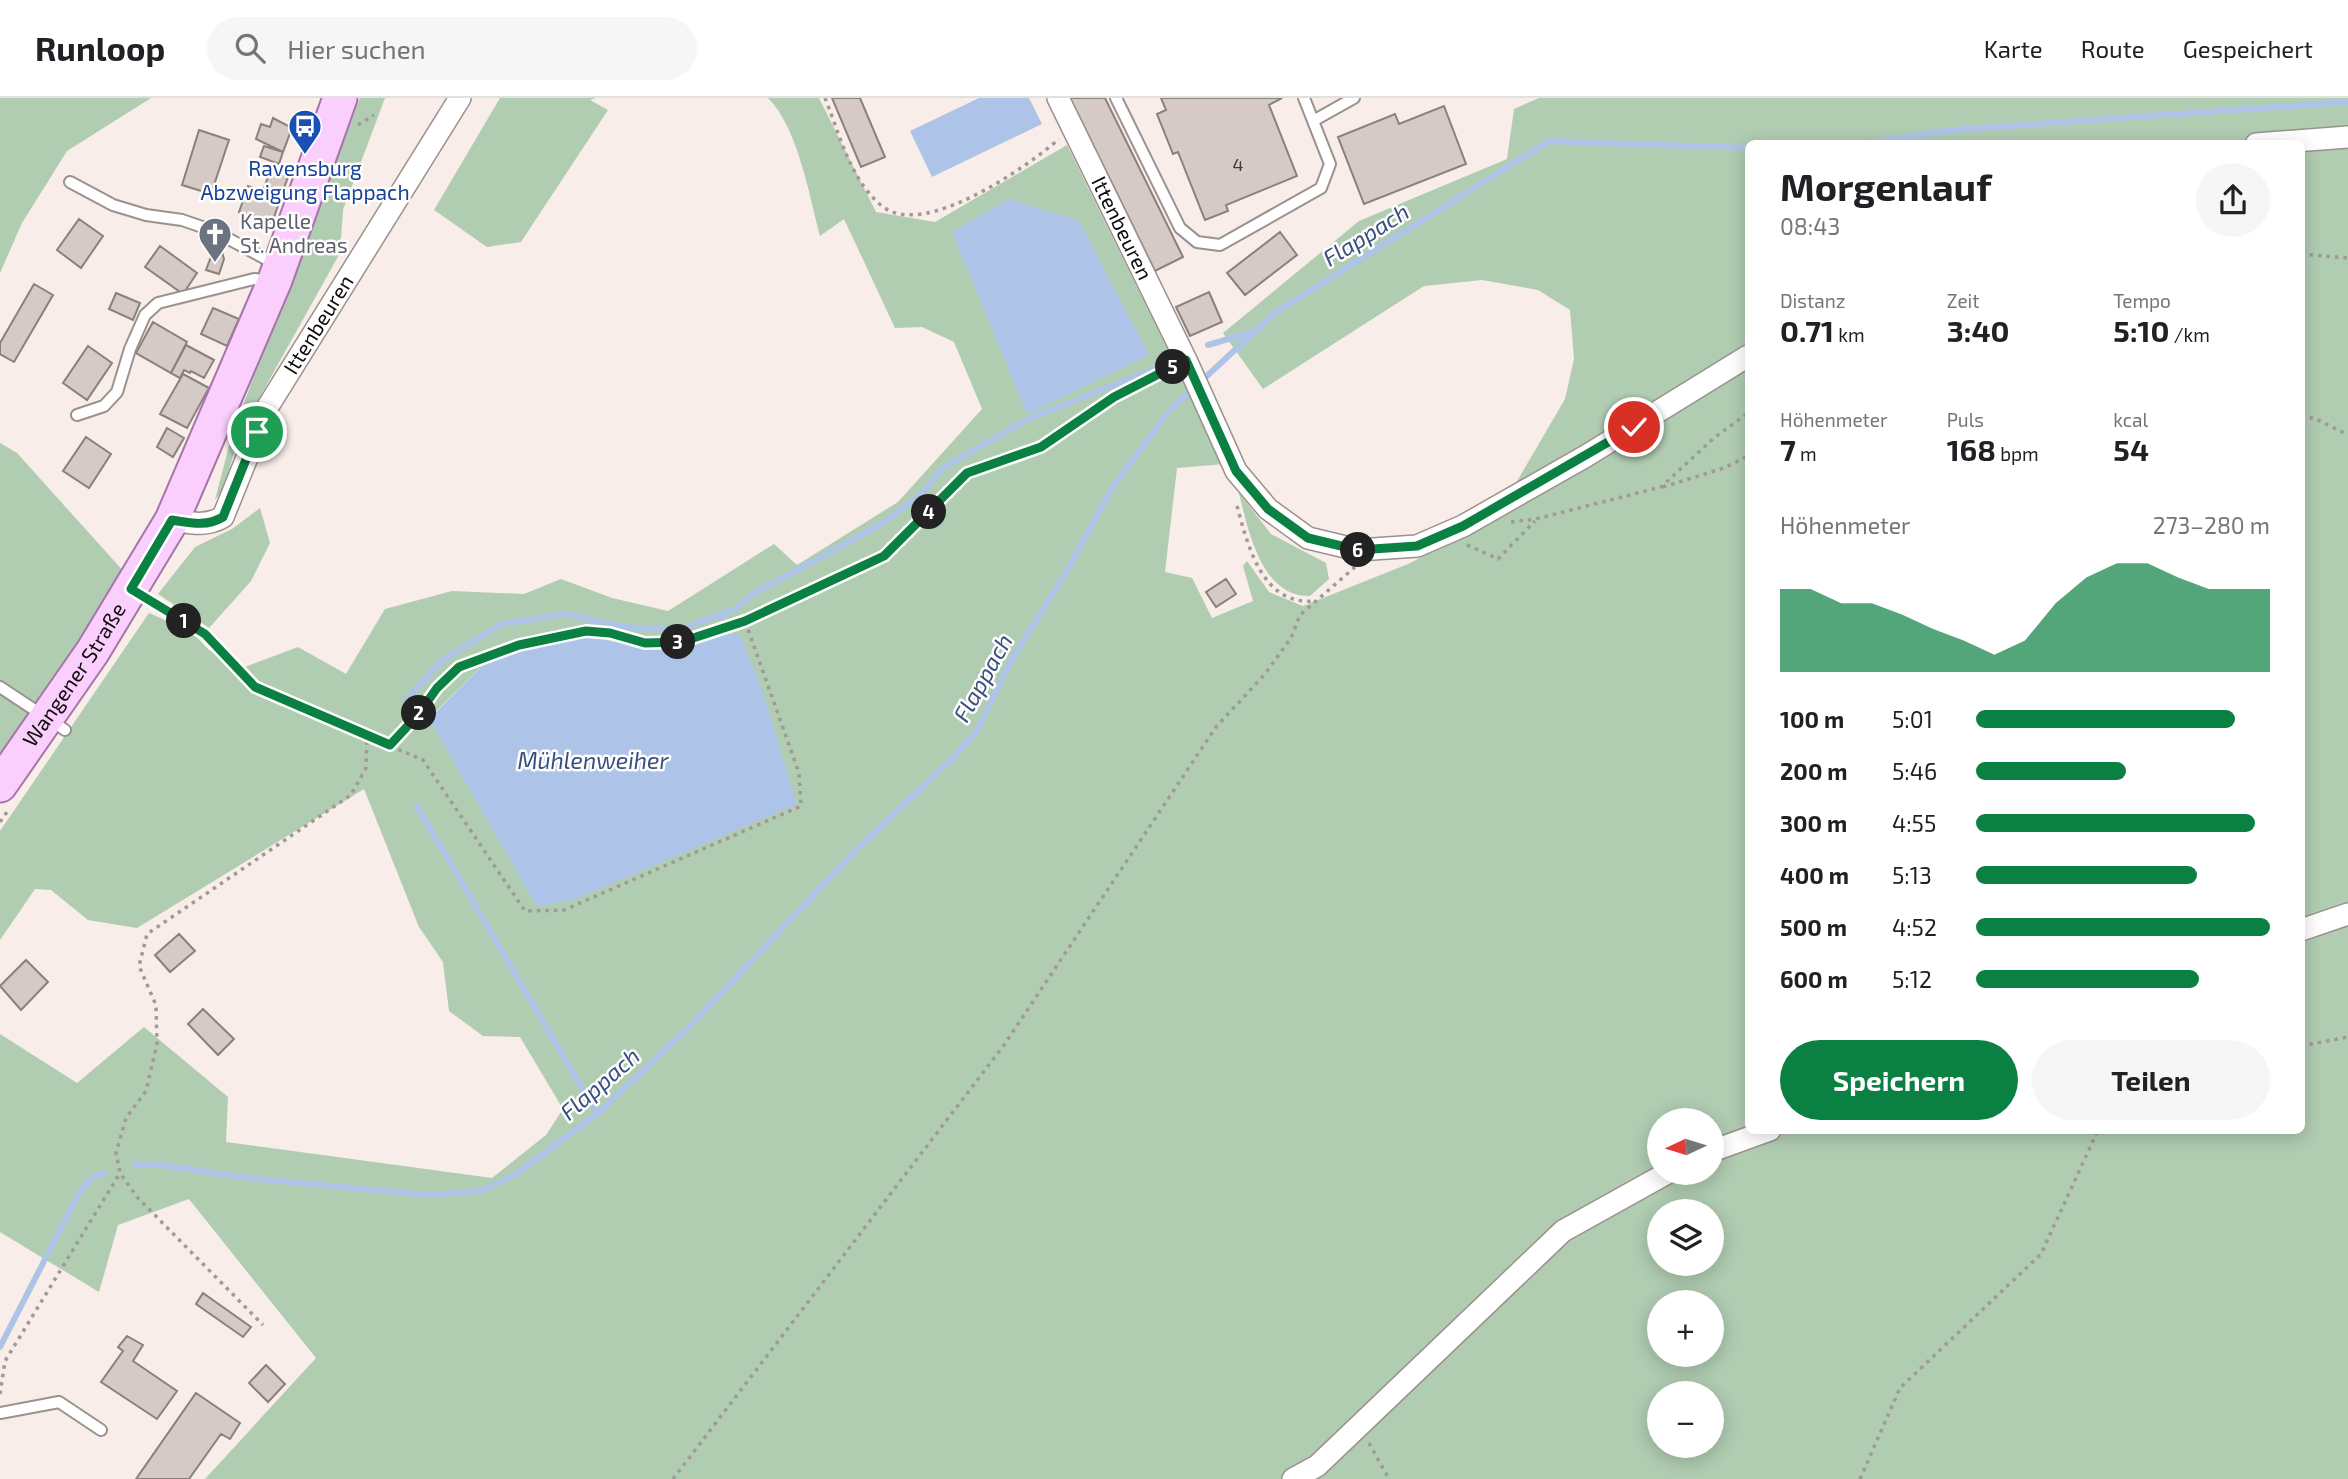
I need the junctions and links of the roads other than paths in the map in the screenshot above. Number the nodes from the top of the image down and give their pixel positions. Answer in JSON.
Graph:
{"nodes":[{"id":1,"x":340,"y":98,"type":"edge"},
{"id":2,"x":460,"y":98,"type":"edge"},
{"id":3,"x":1058,"y":98,"type":"edge"},
{"id":4,"x":1116,"y":98,"type":"edge"},
{"id":5,"x":1304,"y":98,"type":"edge"},
{"id":6,"x":1354,"y":98,"type":"edge"},
{"id":7,"x":329,"y":114,"type":"edge"},
{"id":8,"x":1313,"y":121,"type":"junction"},
{"id":9,"x":2348,"y":137,"type":"edge"},
{"id":10,"x":2305,"y":140,"type":"edge"},
{"id":11,"x":70,"y":182,"type":"dead end"},
{"id":12,"x":277,"y":273,"type":"junction"},
{"id":13,"x":1745,"y":358,"type":"edge"},
{"id":14,"x":77,"y":415,"type":"dead end"},
{"id":15,"x":172,"y":520,"type":"junction"},
{"id":16,"x":0,"y":687,"type":"edge"},
{"id":17,"x":57,"y":724,"type":"junction"},
{"id":18,"x":0,"y":785,"type":"edge"},
{"id":19,"x":2348,"y":914,"type":"edge"},
{"id":20,"x":2305,"y":929,"type":"edge"},
{"id":21,"x":1759,"y":1134,"type":"edge"},
{"id":22,"x":1724,"y":1147,"type":"edge"},
{"id":23,"x":1647,"y":1184,"type":"edge"},
{"id":24,"x":0,"y":1413,"type":"edge"},
{"id":25,"x":101,"y":1430,"type":"dead end"},
{"id":26,"x":1293,"y":1479,"type":"edge"}],
"edges":[{"from":1,"to":7,"type":"main road","name":"Wangener Straße"},
{"from":2,"to":15,"type":"street","name":"Ittenbeuren"},
{"from":3,"to":13,"type":"street","name":"Ittenbeuren"},
{"from":4,"to":8,"type":"lane"},
{"from":5,"to":8,"type":"lane"},
{"from":6,"to":8,"type":"lane"},
{"from":7,"to":12,"type":"main road","name":"Wangener Straße"},
{"from":9,"to":10,"type":"street"},
{"from":11,"to":12,"type":"lane"},
{"from":12,"to":14,"type":"lane"},
{"from":12,"to":15,"type":"main road","name":"Wangener Straße"},
{"from":15,"to":17,"type":"main road","name":"Wangener Straße"},
{"from":16,"to":17,"type":"lane"},
{"from":17,"to":18,"type":"main road","name":"Wangener Straße"},
{"from":19,"to":20,"type":"street"},
{"from":21,"to":22,"type":"street"},
{"from":23,"to":26,"type":"street"},
{"from":24,"to":25,"type":"lane"}]}
